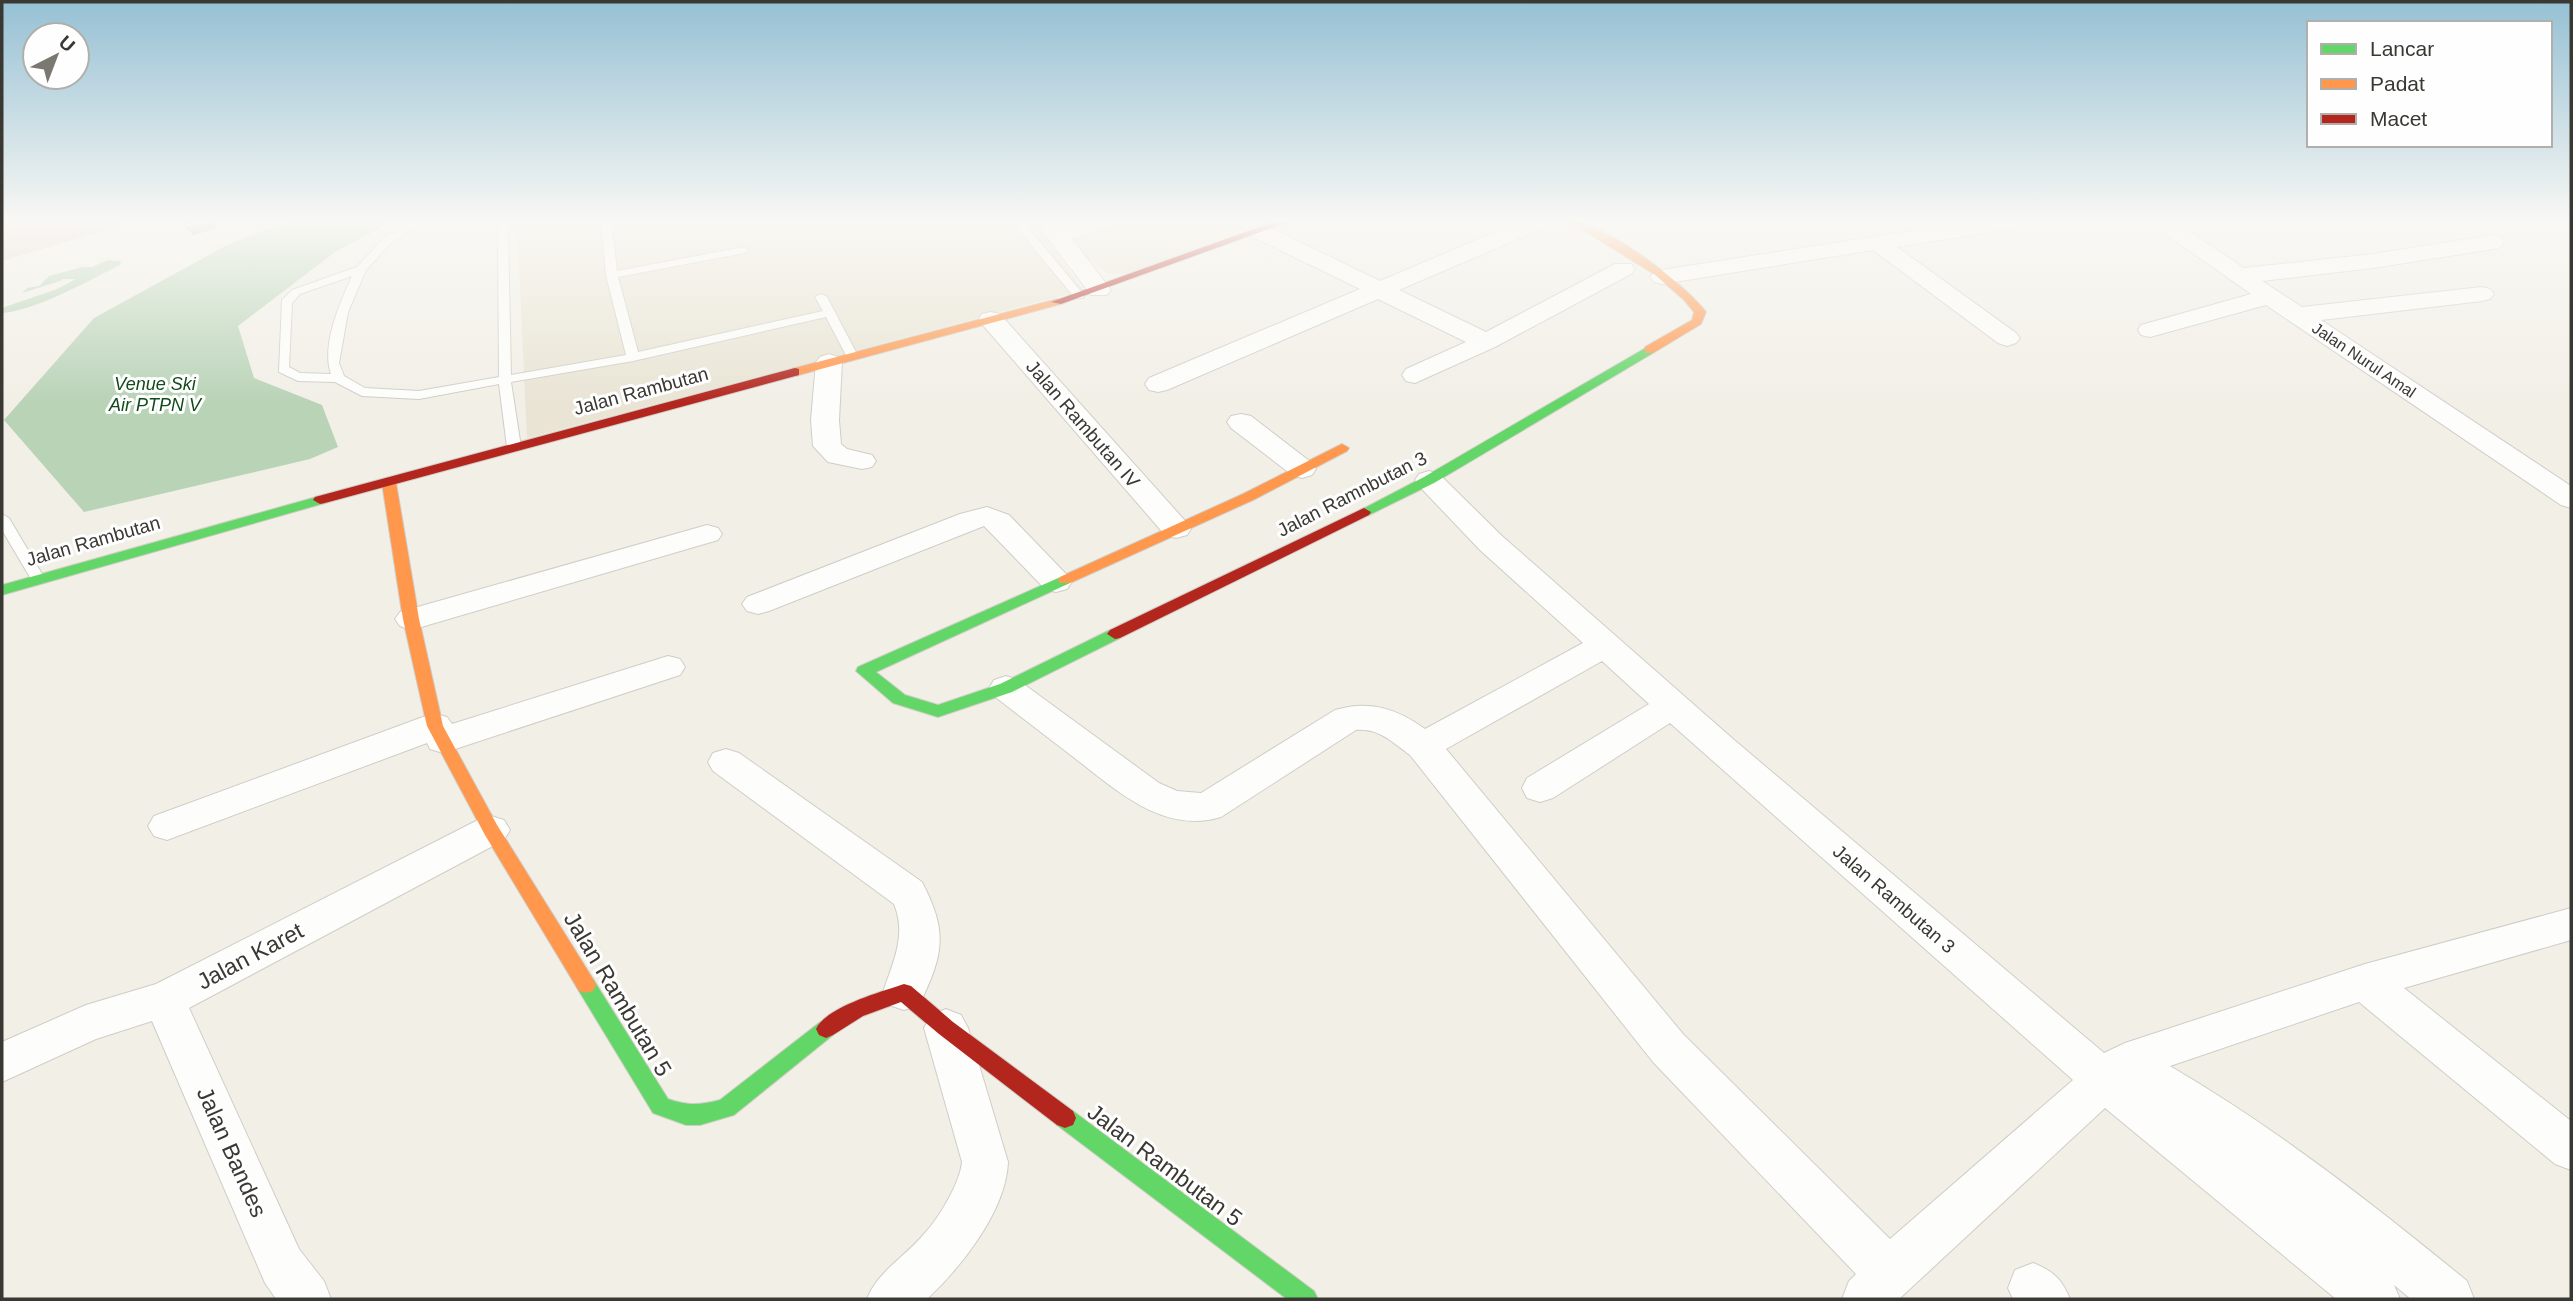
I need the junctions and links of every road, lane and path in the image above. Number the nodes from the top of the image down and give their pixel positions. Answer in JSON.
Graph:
{"nodes":[{"id":1,"x":325,"y":282,"type":"edge"},
{"id":2,"x":355,"y":282,"type":"edge"},
{"id":3,"x":504,"y":282,"type":"edge"},
{"id":4,"x":614,"y":282,"type":"edge"},
{"id":5,"x":1078,"y":282,"type":"edge"},
{"id":6,"x":1082,"y":282,"type":"edge"},
{"id":7,"x":1121,"y":282,"type":"edge"},
{"id":8,"x":1362,"y":282,"type":"edge"},
{"id":9,"x":1402,"y":282,"type":"edge"},
{"id":10,"x":1599,"y":282,"type":"edge"},
{"id":11,"x":1668,"y":282,"type":"edge"},
{"id":12,"x":1930,"y":282,"type":"edge"},
{"id":13,"x":2249,"y":282,"type":"edge"},
{"id":14,"x":1381,"y":291,"type":"junction"},
{"id":15,"x":1089,"y":293,"type":"junction"},
{"id":16,"x":2482,"y":295,"type":"dead end"},
{"id":17,"x":2270,"y":296,"type":"junction"},
{"id":18,"x":821,"y":297,"type":"dead end"},
{"id":19,"x":830,"y":313,"type":"junction"},
{"id":20,"x":2298,"y":315,"type":"junction"},
{"id":21,"x":991,"y":319,"type":"junction"},
{"id":22,"x":2150,"y":330,"type":"dead end"},
{"id":23,"x":2007,"y":338,"type":"dead end"},
{"id":24,"x":1486,"y":342,"type":"junction"},
{"id":25,"x":632,"y":356,"type":"junction"},
{"id":26,"x":840,"y":359,"type":"junction"},
{"id":27,"x":1415,"y":375,"type":"dead end"},
{"id":28,"x":338,"y":379,"type":"junction"},
{"id":29,"x":505,"y":381,"type":"junction"},
{"id":30,"x":1158,"y":384,"type":"dead end"},
{"id":31,"x":1241,"y":422,"type":"dead end"},
{"id":32,"x":514,"y":447,"type":"junction"},
{"id":33,"x":1342,"y":448,"type":"dead end"},
{"id":34,"x":862,"y":461,"type":"dead end"},
{"id":35,"x":1302,"y":469,"type":"junction"},
{"id":36,"x":1429,"y":480,"type":"junction"},
{"id":37,"x":389,"y":483,"type":"junction"},
{"id":38,"x":2571,"y":499,"type":"edge"},
{"id":39,"x":2,"y":518,"type":"edge"},
{"id":40,"x":1176,"y":529,"type":"junction"},
{"id":41,"x":707,"y":534,"type":"dead end"},
{"id":42,"x":37,"y":579,"type":"junction"},
{"id":43,"x":1056,"y":582,"type":"junction"},
{"id":44,"x":2,"y":590,"type":"edge"},
{"id":45,"x":758,"y":604,"type":"dead end"},
{"id":46,"x":411,"y":619,"type":"junction"},
{"id":47,"x":1604,"y":646,"type":"junction"},
{"id":48,"x":668,"y":667,"type":"dead end"},
{"id":49,"x":1006,"y":688,"type":"junction"},
{"id":50,"x":1672,"y":706,"type":"junction"},
{"id":51,"x":439,"y":733,"type":"junction"},
{"id":52,"x":1423,"y":746,"type":"junction"},
{"id":53,"x":726,"y":762,"type":"dead end"},
{"id":54,"x":1540,"y":788,"type":"dead end"},
{"id":55,"x":167,"y":826,"type":"dead end"},
{"id":56,"x":491,"y":830,"type":"junction"},
{"id":57,"x":2563,"y":935,"type":"edge"},
{"id":58,"x":2365,"y":982,"type":"junction"},
{"id":59,"x":904,"y":992,"type":"junction"},
{"id":60,"x":164,"y":1000,"type":"junction"},
{"id":61,"x":946,"y":1028,"type":"junction"},
{"id":62,"x":2,"y":1063,"type":"edge"},
{"id":63,"x":2115,"y":1072,"type":"junction"},
{"id":64,"x":2571,"y":1149,"type":"edge"},
{"id":65,"x":1878,"y":1286,"type":"edge"},
{"id":66,"x":306,"y":1299,"type":"edge"},
{"id":67,"x":892,"y":1299,"type":"edge"},
{"id":68,"x":1306,"y":1299,"type":"edge"},
{"id":69,"x":2375,"y":1299,"type":"edge"},
{"id":70,"x":2449,"y":1299,"type":"edge"}],
"edges":[{"from":1,"to":28,"type":"lane"},
{"from":2,"to":28,"type":"lane"},
{"from":3,"to":29,"type":"lane"},
{"from":4,"to":25,"type":"lane"},
{"from":5,"to":15,"type":"lane"},
{"from":6,"to":15,"type":"street"},
{"from":7,"to":15,"type":"street","name":"Jalan Rambutan"},
{"from":8,"to":14,"type":"street"},
{"from":9,"to":14,"type":"street"},
{"from":10,"to":24,"type":"street"},
{"from":11,"to":36,"type":"street","name":"Jalan Ramnbutan 3"},
{"from":12,"to":23,"type":"street"},
{"from":13,"to":17,"type":"street","name":"Jalan Nurul Amal"},
{"from":14,"to":24,"type":"street"},
{"from":14,"to":30,"type":"street"},
{"from":15,"to":21,"type":"street","name":"Jalan Rambutan"},
{"from":16,"to":20,"type":"street"},
{"from":17,"to":20,"type":"street","name":"Jalan Nurul Amal"},
{"from":17,"to":22,"type":"street"},
{"from":18,"to":19,"type":"lane"},
{"from":19,"to":25,"type":"lane"},
{"from":19,"to":26,"type":"lane"},
{"from":20,"to":38,"type":"street","name":"Jalan Nurul Amal"},
{"from":21,"to":26,"type":"street","name":"Jalan Rambutan"},
{"from":21,"to":40,"type":"street","name":"Jalan Rambutan IV"},
{"from":24,"to":27,"type":"street"},
{"from":25,"to":29,"type":"lane"},
{"from":26,"to":32,"type":"street","name":"Jalan Rambutan"},
{"from":26,"to":34,"type":"street"},
{"from":28,"to":29,"type":"lane"},
{"from":29,"to":32,"type":"lane"},
{"from":31,"to":35,"type":"street"},
{"from":32,"to":37,"type":"street","name":"Jalan Rambutan"},
{"from":33,"to":35,"type":"street"},
{"from":35,"to":40,"type":"street"},
{"from":36,"to":47,"type":"street","name":"Jalan Rambutan 3"},
{"from":36,"to":49,"type":"street","name":"Jalan Ramnbutan 3"},
{"from":37,"to":42,"type":"street","name":"Jalan Rambutan"},
{"from":37,"to":46,"type":"street","name":"Jalan Rambutan 5"},
{"from":39,"to":42,"type":"lane"},
{"from":40,"to":43,"type":"street"},
{"from":41,"to":46,"type":"street"},
{"from":42,"to":44,"type":"street","name":"Jalan Rambutan"},
{"from":43,"to":45,"type":"street"},
{"from":43,"to":49,"type":"street","name":"Jalan Ramnbutan 3"},
{"from":46,"to":51,"type":"street","name":"Jalan Rambutan 5"},
{"from":47,"to":50,"type":"street","name":"Jalan Rambutan 3"},
{"from":47,"to":52,"type":"street"},
{"from":48,"to":51,"type":"street"},
{"from":49,"to":52,"type":"street"},
{"from":50,"to":54,"type":"street"},
{"from":50,"to":63,"type":"street","name":"Jalan Rambutan 3"},
{"from":51,"to":55,"type":"street"},
{"from":51,"to":56,"type":"street","name":"Jalan Rambutan 5"},
{"from":52,"to":65,"type":"street"},
{"from":53,"to":59,"type":"street"},
{"from":56,"to":59,"type":"street","name":"Jalan Rambutan 5"},
{"from":56,"to":60,"type":"street","name":"Jalan Karet"},
{"from":57,"to":58,"type":"street"},
{"from":58,"to":63,"type":"street"},
{"from":58,"to":64,"type":"street"},
{"from":59,"to":61,"type":"street","name":"Jalan Rambutan 5"},
{"from":60,"to":62,"type":"street","name":"Jalan Karet"},
{"from":60,"to":66,"type":"street","name":"Jalan Bandes"},
{"from":61,"to":67,"type":"street"},
{"from":61,"to":68,"type":"street","name":"Jalan Rambutan 5"},
{"from":63,"to":65,"type":"street"},
{"from":63,"to":69,"type":"street","name":"Jalan Rambutan 3"},
{"from":63,"to":70,"type":"street"}]}
